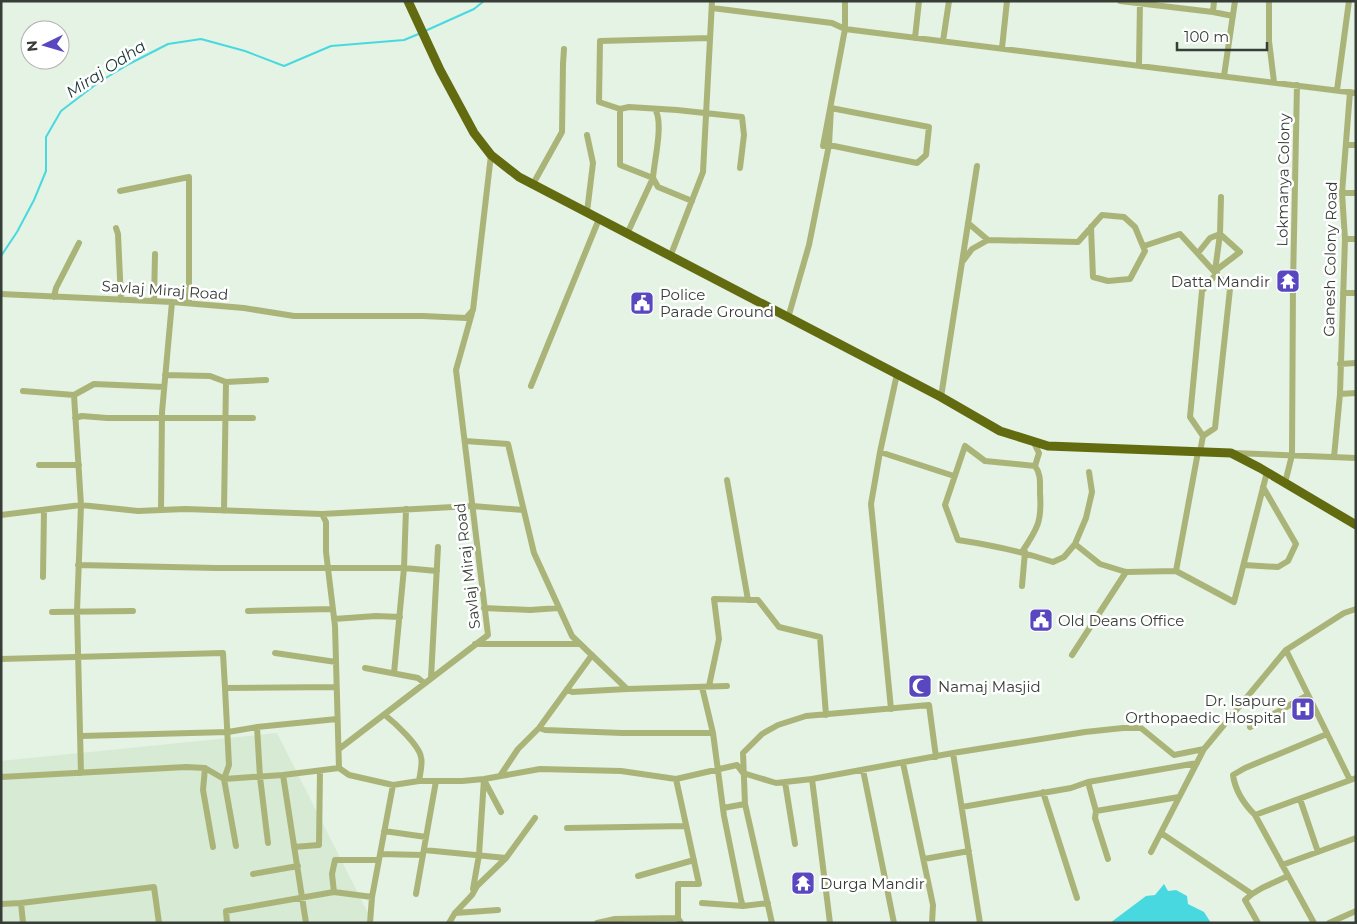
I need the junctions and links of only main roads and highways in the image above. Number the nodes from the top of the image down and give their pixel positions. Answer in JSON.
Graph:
{"nodes":[{"id":1,"x":409,"y":4,"type":"edge"},
{"id":2,"x":1356,"y":525,"type":"edge"}],
"edges":[{"from":1,"to":2,"type":"highway"}]}
